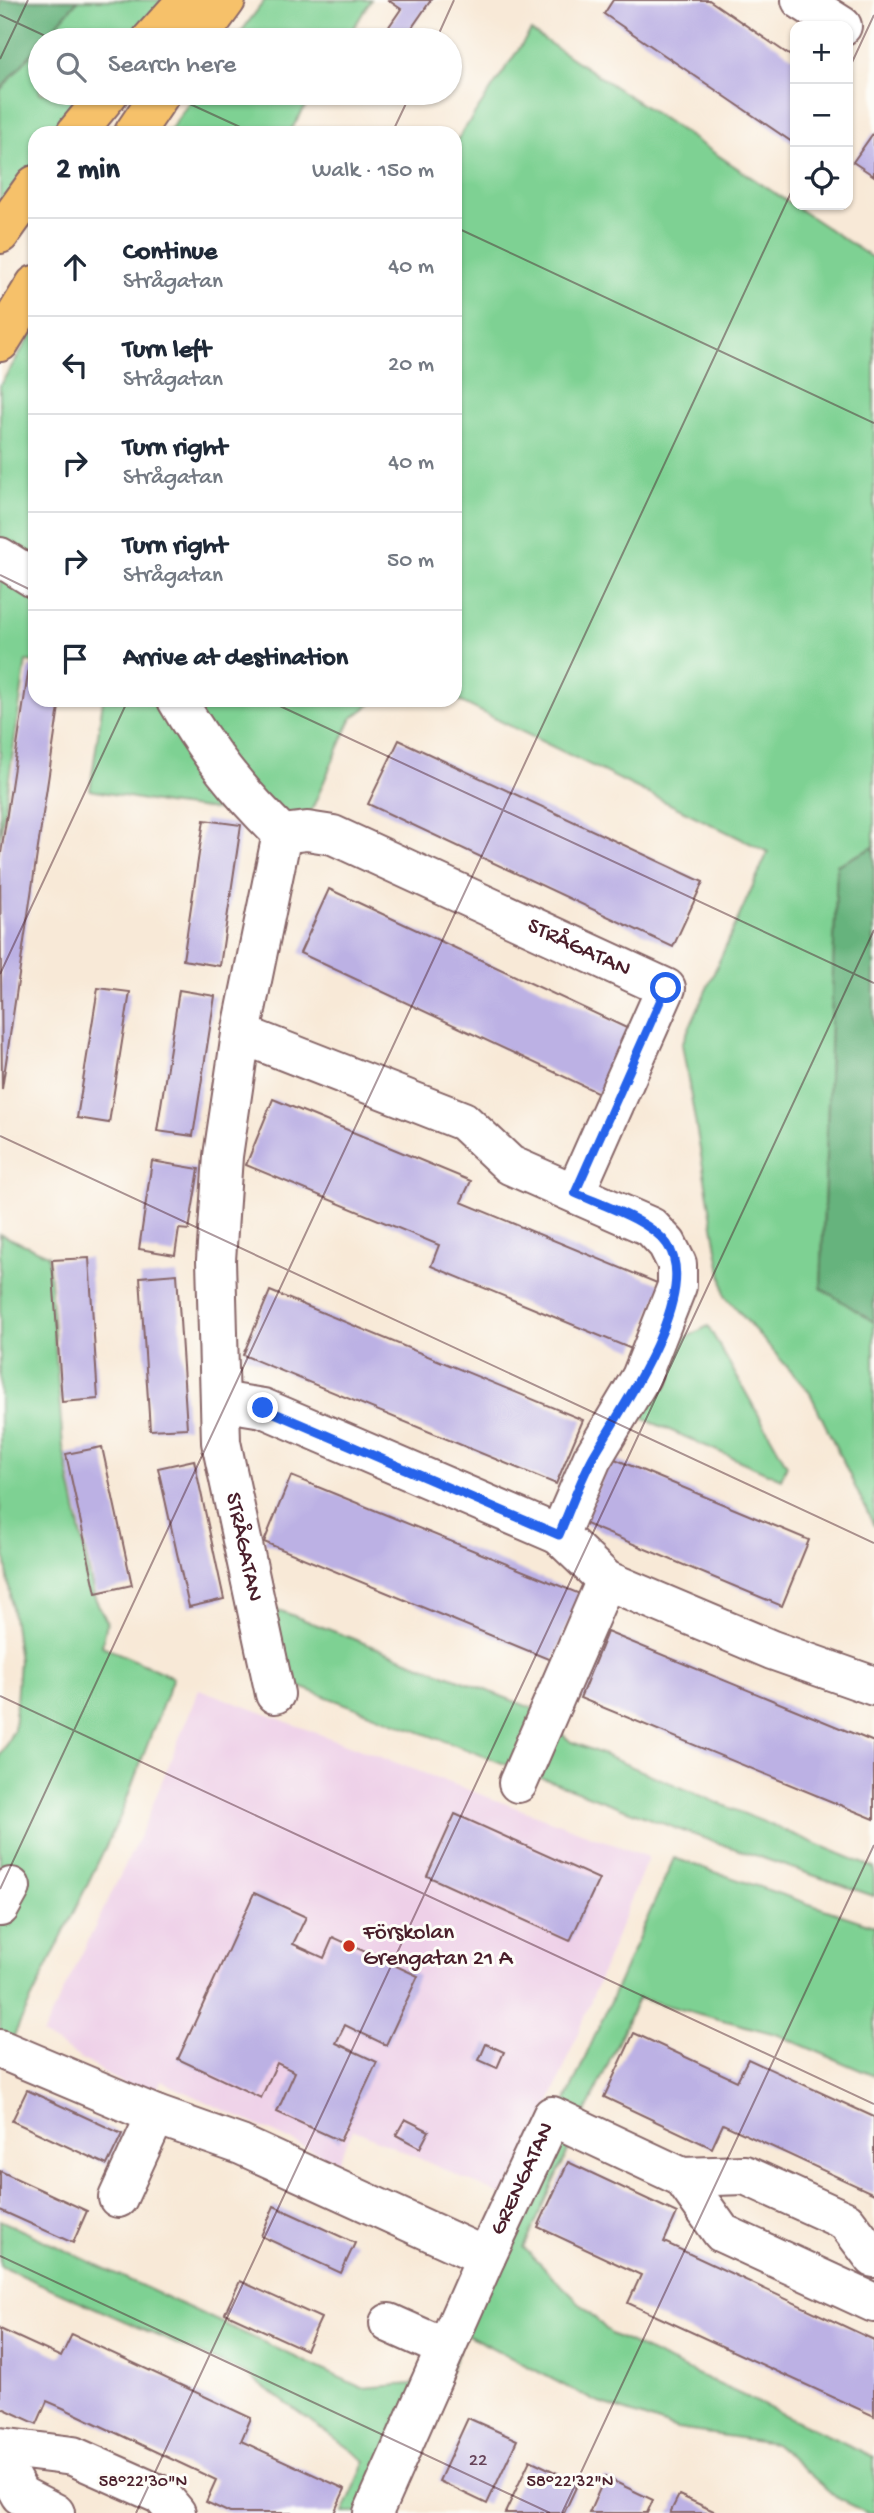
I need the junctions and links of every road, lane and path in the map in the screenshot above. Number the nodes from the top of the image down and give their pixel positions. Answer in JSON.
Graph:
{"nodes":[{"id":1,"x":187,"y":0,"type":"edge"},
{"id":2,"x":226,"y":0,"type":"edge"},
{"id":3,"x":801,"y":0,"type":"edge"},
{"id":4,"x":834,"y":21,"type":"edge"},
{"id":5,"x":162,"y":28,"type":"edge"},
{"id":6,"x":206,"y":28,"type":"edge"},
{"id":7,"x":853,"y":30,"type":"edge"},
{"id":8,"x":874,"y":38,"type":"edge"},
{"id":9,"x":99,"y":105,"type":"edge"},
{"id":10,"x":153,"y":105,"type":"edge"},
{"id":11,"x":82,"y":126,"type":"edge"},
{"id":12,"x":139,"y":126,"type":"edge"},
{"id":13,"x":28,"y":195,"type":"edge"},
{"id":14,"x":0,"y":234,"type":"edge"},
{"id":15,"x":28,"y":296,"type":"edge"},
{"id":16,"x":0,"y":342,"type":"edge"},
{"id":17,"x":0,"y":557,"type":"edge"},
{"id":18,"x":28,"y":575,"type":"edge"},
{"id":19,"x":181,"y":707,"type":"edge"},
{"id":20,"x":282,"y":834,"type":"junction"},
{"id":21,"x":241,"y":1034,"type":"junction"},
{"id":22,"x":575,"y":1193,"type":"junction"},
{"id":23,"x":220,"y":1401,"type":"junction"},
{"id":24,"x":559,"y":1535,"type":"junction"},
{"id":25,"x":606,"y":1580,"type":"junction"},
{"id":26,"x":874,"y":1686,"type":"edge"},
{"id":27,"x":275,"y":1694,"type":"dead end"},
{"id":28,"x":518,"y":1783,"type":"dead end"},
{"id":29,"x":0,"y":2049,"type":"edge"},
{"id":30,"x":156,"y":2115,"type":"junction"},
{"id":31,"x":682,"y":2177,"type":"junction"},
{"id":32,"x":118,"y":2198,"type":"dead end"},
{"id":33,"x":486,"y":2257,"type":"junction"},
{"id":34,"x":874,"y":2258,"type":"edge"},
{"id":35,"x":866,"y":2289,"type":"edge"},
{"id":36,"x":389,"y":2323,"type":"dead end"},
{"id":37,"x":444,"y":2348,"type":"junction"},
{"id":38,"x":0,"y":2447,"type":"edge"},
{"id":39,"x":0,"y":2459,"type":"edge"},
{"id":40,"x":55,"y":2513,"type":"edge"},
{"id":41,"x":176,"y":2513,"type":"edge"},
{"id":42,"x":373,"y":2513,"type":"edge"}],
"edges":[{"from":1,"to":5,"type":"main road"},
{"from":2,"to":6,"type":"main road"},
{"from":3,"to":4,"type":"street"},
{"from":7,"to":8,"type":"street"},
{"from":9,"to":11,"type":"main road"},
{"from":10,"to":12,"type":"main road"},
{"from":13,"to":14,"type":"main road"},
{"from":15,"to":16,"type":"main road"},
{"from":17,"to":18,"type":"street"},
{"from":19,"to":20,"type":"street"},
{"from":20,"to":21,"type":"street","name":"STRÅGATAN"},
{"from":20,"to":22,"type":"street","name":"STRÅGATAN"},
{"from":21,"to":22,"type":"street"},
{"from":21,"to":23,"type":"street","name":"STRÅGATAN"},
{"from":22,"to":24,"type":"street"},
{"from":23,"to":24,"type":"street"},
{"from":23,"to":27,"type":"street","name":"STRÅGATAN"},
{"from":24,"to":25,"type":"street"},
{"from":25,"to":26,"type":"street"},
{"from":25,"to":28,"type":"street"},
{"from":29,"to":30,"type":"street"},
{"from":30,"to":32,"type":"street"},
{"from":30,"to":33,"type":"street","name":"GRENGATAN"},
{"from":31,"to":33,"type":"street","name":"GRENGATAN"},
{"from":31,"to":34,"type":"street","name":"GRENGATAN"},
{"from":31,"to":35,"type":"street","name":"GRENGATAN"},
{"from":33,"to":37,"type":"street","name":"GRENGATAN"},
{"from":36,"to":37,"type":"street"},
{"from":37,"to":42,"type":"street","name":"GRENGATAN"},
{"from":38,"to":41,"type":"street"},
{"from":39,"to":40,"type":"street"}]}
